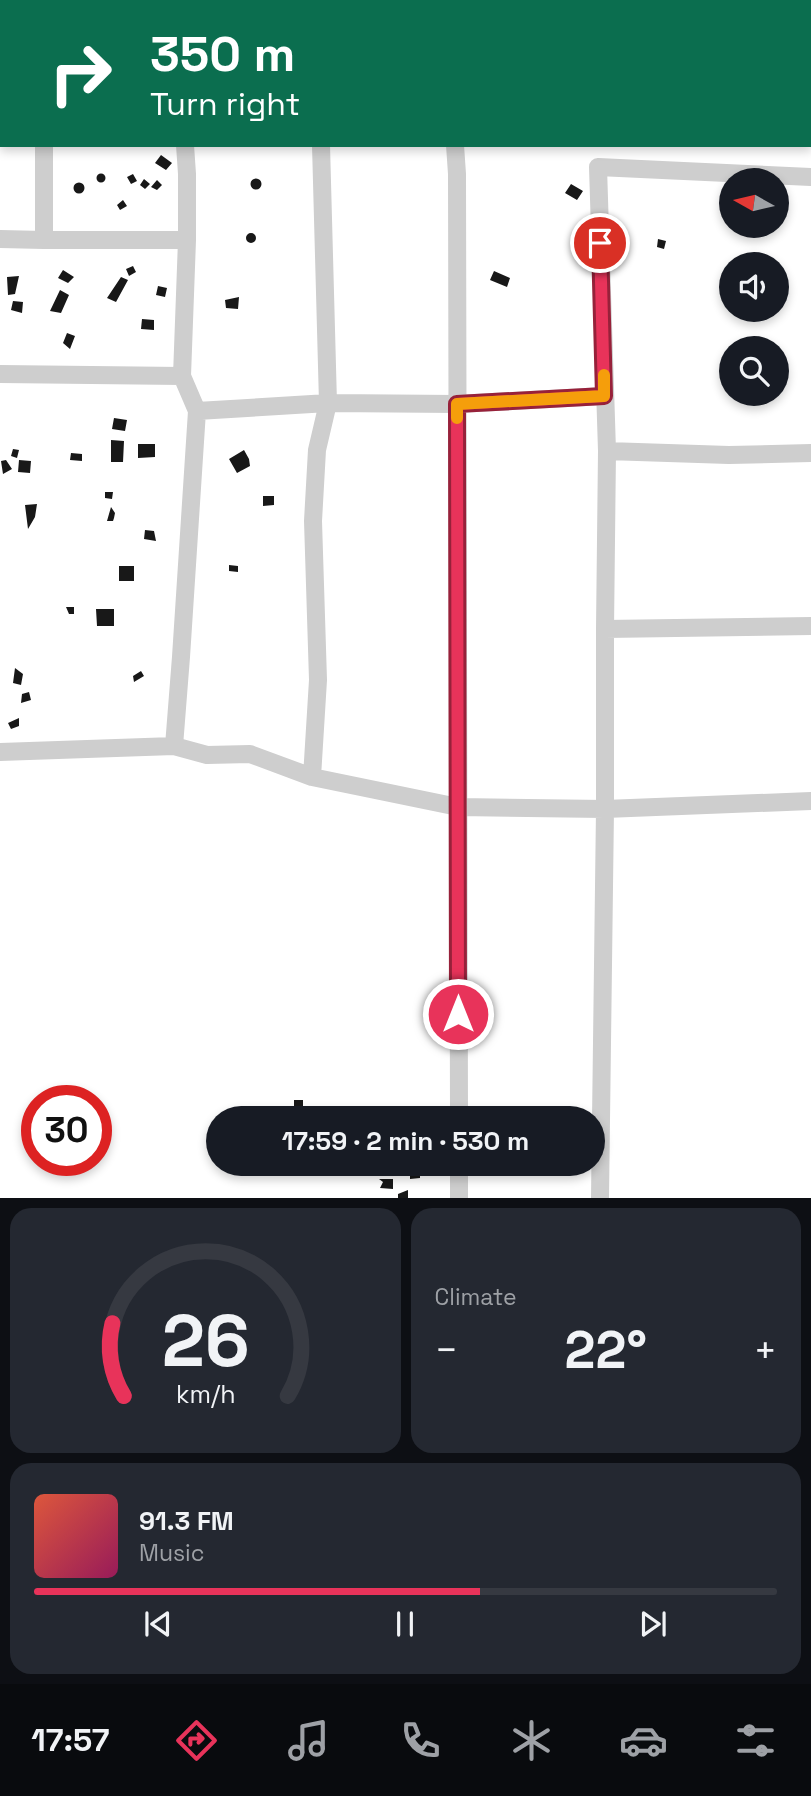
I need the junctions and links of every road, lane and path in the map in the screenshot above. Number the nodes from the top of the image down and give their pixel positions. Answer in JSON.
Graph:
{"nodes":[{"id":1,"x":44,"y":147,"type":"edge"},
{"id":2,"x":185,"y":147,"type":"edge"},
{"id":3,"x":321,"y":147,"type":"edge"},
{"id":4,"x":455,"y":147,"type":"edge"},
{"id":5,"x":811,"y":177,"type":"edge"},
{"id":6,"x":0,"y":239,"type":"edge"},
{"id":7,"x":44,"y":240,"type":"junction"},
{"id":8,"x":187,"y":240,"type":"junction"},
{"id":9,"x":0,"y":374,"type":"edge"},
{"id":10,"x":182,"y":376,"type":"junction"},
{"id":11,"x":604,"y":396,"type":"junction"},
{"id":12,"x":328,"y":404,"type":"junction"},
{"id":13,"x":457,"y":404,"type":"junction"},
{"id":14,"x":197,"y":411,"type":"junction"},
{"id":15,"x":607,"y":451,"type":"junction"},
{"id":16,"x":811,"y":453,"type":"edge"},
{"id":17,"x":811,"y":626,"type":"edge"},
{"id":18,"x":605,"y":629,"type":"junction"},
{"id":19,"x":174,"y":746,"type":"junction"},
{"id":20,"x":0,"y":752,"type":"edge"},
{"id":21,"x":312,"y":777,"type":"junction"},
{"id":22,"x":811,"y":801,"type":"edge"},
{"id":23,"x":458,"y":807,"type":"junction"},
{"id":24,"x":605,"y":809,"type":"junction"},
{"id":25,"x":459,"y":1106,"type":"edge"},
{"id":26,"x":459,"y":1176,"type":"edge"},
{"id":27,"x":459,"y":1198,"type":"edge"},
{"id":28,"x":600,"y":1198,"type":"edge"}],
"edges":[{"from":1,"to":7,"type":"street"},
{"from":2,"to":8,"type":"street"},
{"from":3,"to":12,"type":"street"},
{"from":4,"to":13,"type":"street"},
{"from":5,"to":11,"type":"street"},
{"from":6,"to":7,"type":"street"},
{"from":7,"to":8,"type":"street"},
{"from":8,"to":10,"type":"street"},
{"from":9,"to":10,"type":"street"},
{"from":10,"to":14,"type":"street"},
{"from":11,"to":13,"type":"street"},
{"from":11,"to":15,"type":"street"},
{"from":12,"to":13,"type":"street"},
{"from":12,"to":14,"type":"street"},
{"from":12,"to":21,"type":"street"},
{"from":13,"to":23,"type":"street"},
{"from":14,"to":19,"type":"street"},
{"from":15,"to":16,"type":"street"},
{"from":15,"to":18,"type":"street"},
{"from":17,"to":18,"type":"street"},
{"from":18,"to":24,"type":"street"},
{"from":19,"to":20,"type":"street"},
{"from":19,"to":21,"type":"street"},
{"from":21,"to":23,"type":"street"},
{"from":22,"to":24,"type":"street"},
{"from":23,"to":24,"type":"street"},
{"from":23,"to":25,"type":"street"},
{"from":24,"to":28,"type":"street"},
{"from":26,"to":27,"type":"street"}]}
